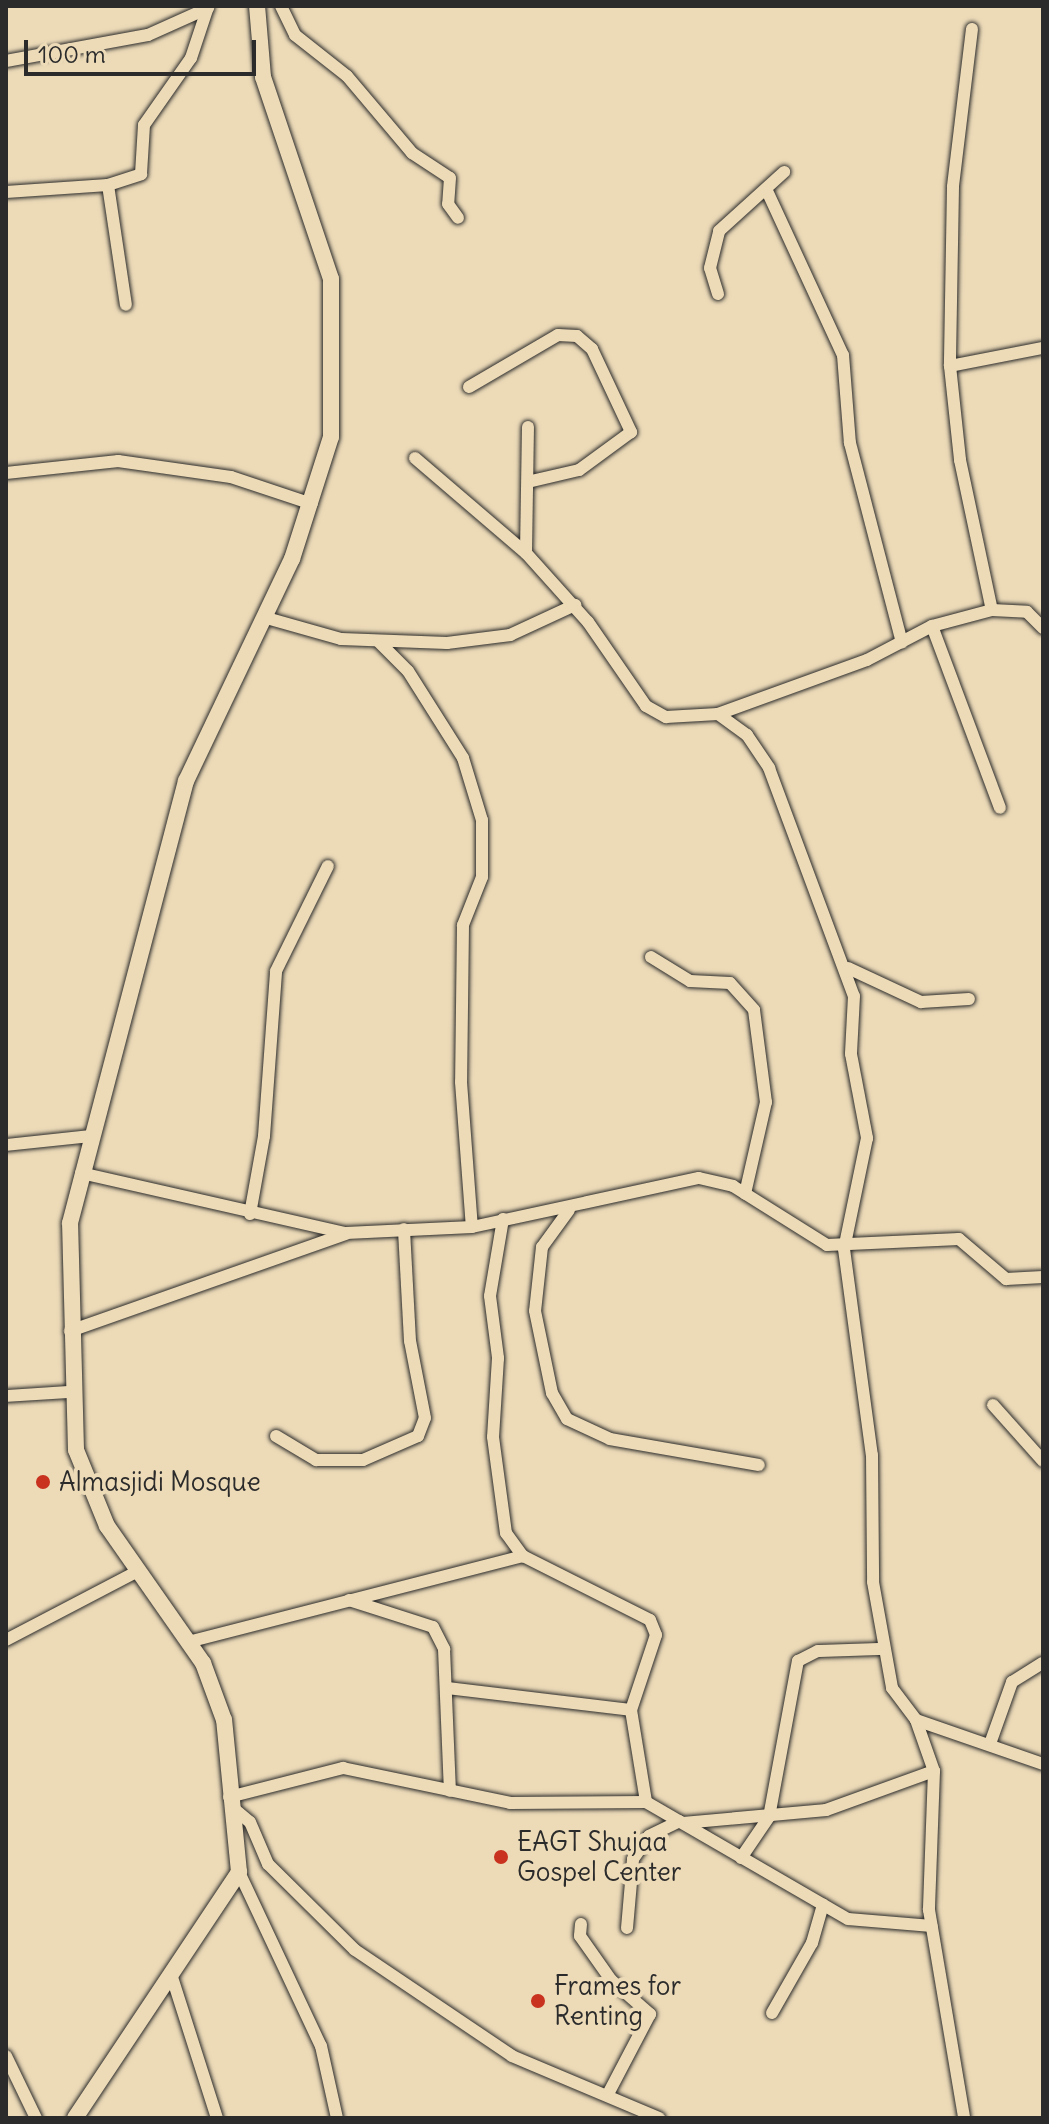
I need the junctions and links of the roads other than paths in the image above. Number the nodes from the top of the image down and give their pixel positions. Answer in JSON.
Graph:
{"nodes":[{"id":1,"x":257,"y":6,"type":"edge"},
{"id":2,"x":281,"y":6,"type":"edge"},
{"id":3,"x":209,"y":8,"type":"edge"},
{"id":4,"x":972,"y":29,"type":"dead end"},
{"id":5,"x":6,"y":61,"type":"edge"},
{"id":6,"x":784,"y":172,"type":"dead end"},
{"id":7,"x":108,"y":185,"type":"junction"},
{"id":8,"x":6,"y":192,"type":"edge"},
{"id":9,"x":768,"y":193,"type":"junction"},
{"id":10,"x":458,"y":218,"type":"dead end"},
{"id":11,"x":718,"y":294,"type":"dead end"},
{"id":12,"x":126,"y":305,"type":"dead end"},
{"id":13,"x":1043,"y":348,"type":"edge"},
{"id":14,"x":950,"y":366,"type":"junction"},
{"id":15,"x":469,"y":387,"type":"dead end"},
{"id":16,"x":528,"y":427,"type":"dead end"},
{"id":17,"x":415,"y":458,"type":"dead end"},
{"id":18,"x":6,"y":473,"type":"edge"},
{"id":19,"x":532,"y":481,"type":"junction"},
{"id":20,"x":312,"y":504,"type":"junction"},
{"id":21,"x":526,"y":553,"type":"junction"},
{"id":22,"x":575,"y":605,"type":"junction"},
{"id":23,"x":992,"y":610,"type":"junction"},
{"id":24,"x":263,"y":617,"type":"junction"},
{"id":25,"x":1042,"y":623,"type":"edge"},
{"id":26,"x":932,"y":626,"type":"junction"},
{"id":27,"x":378,"y":641,"type":"junction"},
{"id":28,"x":902,"y":642,"type":"junction"},
{"id":29,"x":718,"y":714,"type":"junction"},
{"id":30,"x":1000,"y":808,"type":"dead end"},
{"id":31,"x":328,"y":866,"type":"dead end"},
{"id":32,"x":651,"y":957,"type":"dead end"},
{"id":33,"x":848,"y":968,"type":"junction"},
{"id":34,"x":969,"y":999,"type":"dead end"},
{"id":35,"x":90,"y":1136,"type":"junction"},
{"id":36,"x":6,"y":1145,"type":"edge"},
{"id":37,"x":81,"y":1173,"type":"junction"},
{"id":38,"x":745,"y":1194,"type":"junction"},
{"id":39,"x":569,"y":1210,"type":"junction"},
{"id":40,"x":250,"y":1214,"type":"junction"},
{"id":41,"x":503,"y":1219,"type":"junction"},
{"id":42,"x":472,"y":1227,"type":"junction"},
{"id":43,"x":404,"y":1229,"type":"junction"},
{"id":44,"x":346,"y":1233,"type":"junction"},
{"id":45,"x":844,"y":1249,"type":"junction"},
{"id":46,"x":1043,"y":1277,"type":"edge"},
{"id":47,"x":70,"y":1331,"type":"junction"},
{"id":48,"x":70,"y":1392,"type":"junction"},
{"id":49,"x":6,"y":1396,"type":"edge"},
{"id":50,"x":993,"y":1405,"type":"dead end"},
{"id":51,"x":276,"y":1436,"type":"dead end"},
{"id":52,"x":1043,"y":1461,"type":"edge"},
{"id":53,"x":759,"y":1465,"type":"dead end"},
{"id":54,"x":523,"y":1556,"type":"junction"},
{"id":55,"x":138,"y":1571,"type":"junction"},
{"id":56,"x":348,"y":1600,"type":"junction"},
{"id":57,"x":6,"y":1640,"type":"edge"},
{"id":58,"x":188,"y":1642,"type":"junction"},
{"id":59,"x":880,"y":1649,"type":"junction"},
{"id":60,"x":1043,"y":1663,"type":"edge"},
{"id":61,"x":447,"y":1688,"type":"junction"},
{"id":62,"x":631,"y":1710,"type":"junction"},
{"id":63,"x":916,"y":1720,"type":"junction"},
{"id":64,"x":991,"y":1741,"type":"junction"},
{"id":65,"x":1043,"y":1764,"type":"edge"},
{"id":66,"x":934,"y":1771,"type":"junction"},
{"id":67,"x":450,"y":1791,"type":"junction"},
{"id":68,"x":230,"y":1802,"type":"junction"},
{"id":69,"x":646,"y":1802,"type":"junction"},
{"id":70,"x":769,"y":1817,"type":"junction"},
{"id":71,"x":682,"y":1822,"type":"junction"},
{"id":72,"x":741,"y":1858,"type":"junction"},
{"id":73,"x":239,"y":1872,"type":"junction"},
{"id":74,"x":823,"y":1905,"type":"junction"},
{"id":75,"x":581,"y":1924,"type":"dead end"},
{"id":76,"x":932,"y":1926,"type":"junction"},
{"id":77,"x":627,"y":1928,"type":"dead end"},
{"id":78,"x":171,"y":1974,"type":"junction"},
{"id":79,"x":772,"y":2013,"type":"dead end"},
{"id":80,"x":6,"y":2056,"type":"edge"},
{"id":81,"x":608,"y":2094,"type":"junction"},
{"id":82,"x":36,"y":2118,"type":"edge"},
{"id":83,"x":75,"y":2118,"type":"edge"},
{"id":84,"x":217,"y":2118,"type":"edge"},
{"id":85,"x":337,"y":2118,"type":"edge"},
{"id":86,"x":659,"y":2118,"type":"edge"},
{"id":87,"x":964,"y":2118,"type":"edge"}],
"edges":[{"from":1,"to":20,"type":"street"},
{"from":2,"to":10,"type":"street"},
{"from":3,"to":5,"type":"street"},
{"from":3,"to":7,"type":"street"},
{"from":4,"to":14,"type":"street"},
{"from":6,"to":9,"type":"street"},
{"from":7,"to":8,"type":"street"},
{"from":7,"to":12,"type":"street"},
{"from":9,"to":11,"type":"street"},
{"from":9,"to":28,"type":"street"},
{"from":13,"to":14,"type":"street"},
{"from":14,"to":23,"type":"street"},
{"from":15,"to":19,"type":"street"},
{"from":16,"to":19,"type":"street"},
{"from":17,"to":21,"type":"street"},
{"from":18,"to":20,"type":"street"},
{"from":19,"to":21,"type":"street"},
{"from":20,"to":24,"type":"street"},
{"from":21,"to":22,"type":"street"},
{"from":22,"to":27,"type":"street"},
{"from":22,"to":29,"type":"street"},
{"from":23,"to":25,"type":"street"},
{"from":23,"to":26,"type":"street"},
{"from":24,"to":27,"type":"street"},
{"from":24,"to":35,"type":"street"},
{"from":26,"to":28,"type":"street"},
{"from":26,"to":30,"type":"street"},
{"from":27,"to":42,"type":"street"},
{"from":28,"to":29,"type":"street"},
{"from":29,"to":33,"type":"street"},
{"from":31,"to":40,"type":"street"},
{"from":32,"to":38,"type":"street"},
{"from":33,"to":34,"type":"street"},
{"from":33,"to":45,"type":"street"},
{"from":35,"to":36,"type":"street"},
{"from":35,"to":37,"type":"street"},
{"from":37,"to":40,"type":"street"},
{"from":37,"to":47,"type":"street"},
{"from":38,"to":39,"type":"street"},
{"from":38,"to":45,"type":"street"},
{"from":39,"to":41,"type":"street"},
{"from":39,"to":53,"type":"street"},
{"from":40,"to":44,"type":"street"},
{"from":41,"to":42,"type":"street"},
{"from":41,"to":54,"type":"street"},
{"from":42,"to":43,"type":"street"},
{"from":43,"to":44,"type":"street"},
{"from":43,"to":51,"type":"street"},
{"from":44,"to":47,"type":"street"},
{"from":45,"to":46,"type":"street"},
{"from":45,"to":59,"type":"street"},
{"from":47,"to":48,"type":"street"},
{"from":48,"to":49,"type":"street"},
{"from":48,"to":55,"type":"street"},
{"from":50,"to":52,"type":"street"},
{"from":54,"to":56,"type":"street"},
{"from":54,"to":62,"type":"street"},
{"from":55,"to":57,"type":"street"},
{"from":55,"to":58,"type":"street"},
{"from":56,"to":58,"type":"street"},
{"from":56,"to":61,"type":"street"},
{"from":58,"to":68,"type":"street"},
{"from":59,"to":63,"type":"street"},
{"from":59,"to":70,"type":"street"},
{"from":60,"to":64,"type":"street"},
{"from":61,"to":62,"type":"street"},
{"from":61,"to":67,"type":"street"},
{"from":62,"to":69,"type":"street"},
{"from":63,"to":64,"type":"street"},
{"from":63,"to":66,"type":"street"},
{"from":64,"to":65,"type":"street"},
{"from":66,"to":70,"type":"street"},
{"from":66,"to":76,"type":"street"},
{"from":67,"to":68,"type":"street"},
{"from":67,"to":69,"type":"street"},
{"from":68,"to":73,"type":"street"},
{"from":68,"to":81,"type":"street"},
{"from":69,"to":71,"type":"street"},
{"from":70,"to":71,"type":"street"},
{"from":70,"to":72,"type":"street"},
{"from":71,"to":72,"type":"street"},
{"from":71,"to":77,"type":"street"},
{"from":72,"to":74,"type":"street"},
{"from":73,"to":78,"type":"street"},
{"from":73,"to":85,"type":"street"},
{"from":74,"to":76,"type":"street"},
{"from":74,"to":79,"type":"street"},
{"from":75,"to":81,"type":"street"},
{"from":76,"to":87,"type":"street"},
{"from":78,"to":83,"type":"street"},
{"from":78,"to":84,"type":"street"},
{"from":80,"to":82,"type":"street"},
{"from":81,"to":86,"type":"street"}]}
